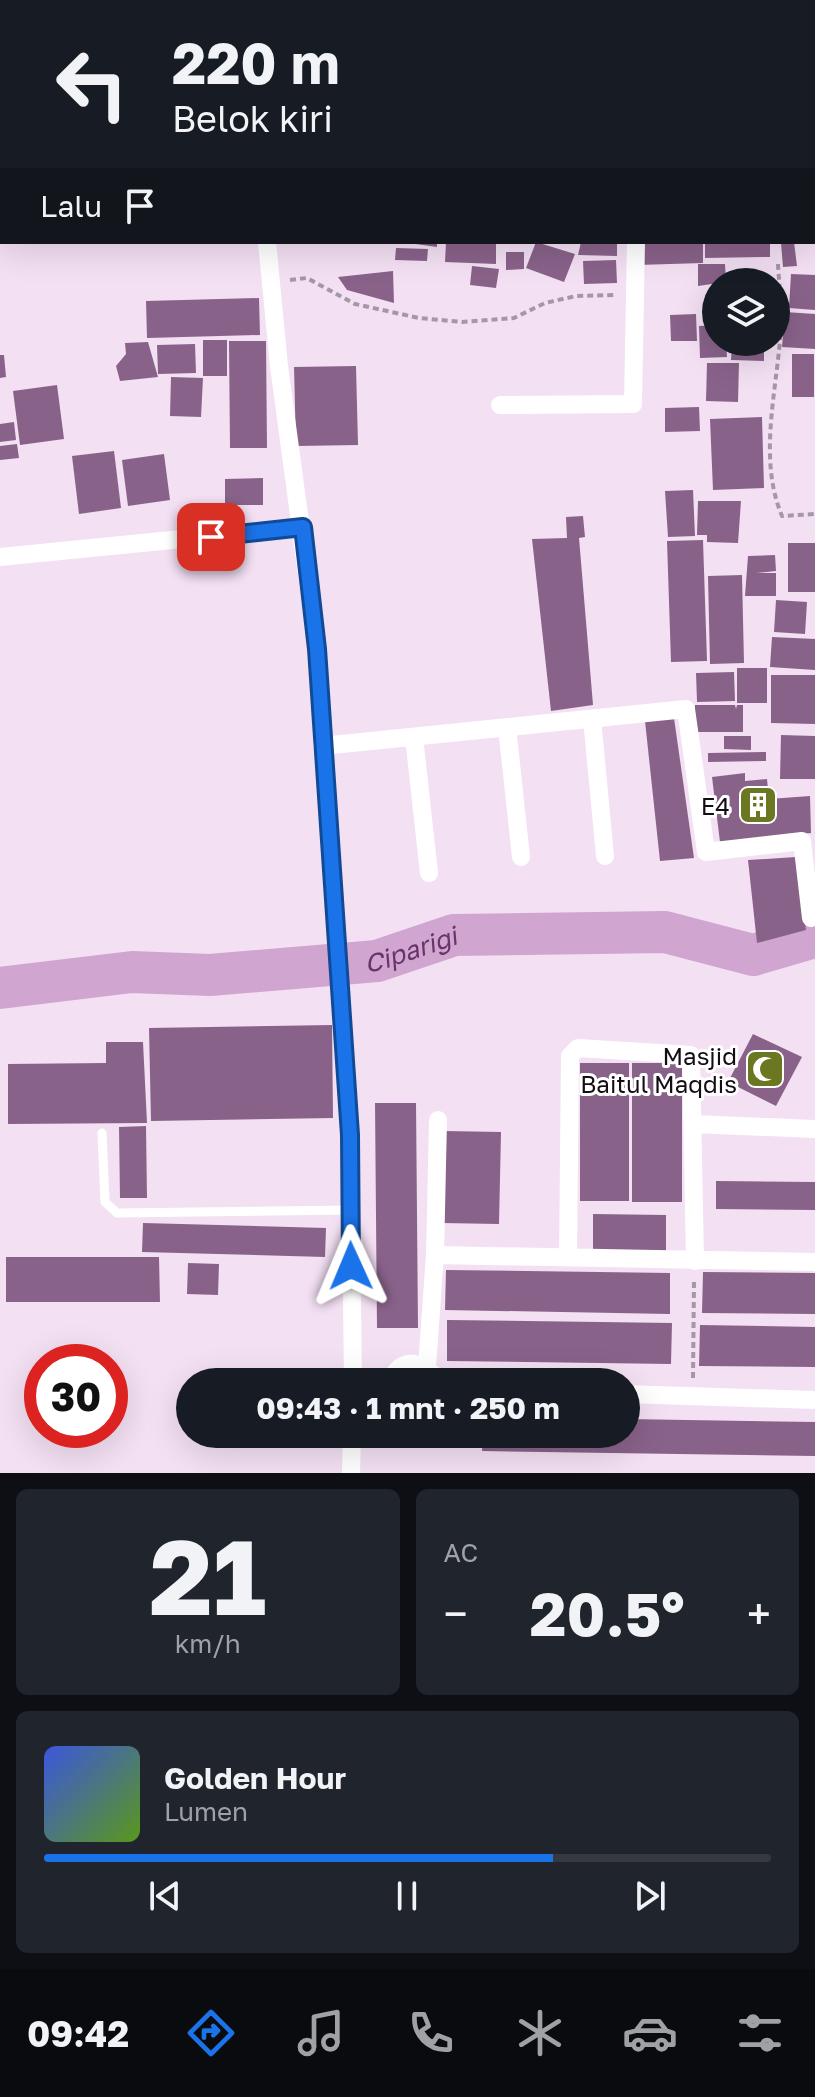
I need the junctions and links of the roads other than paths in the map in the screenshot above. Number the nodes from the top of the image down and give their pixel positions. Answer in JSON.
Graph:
{"nodes":[{"id":1,"x":267,"y":244,"type":"edge"},
{"id":2,"x":636,"y":244,"type":"edge"},
{"id":3,"x":500,"y":405,"type":"dead end"},
{"id":4,"x":303,"y":527,"type":"junction"},
{"id":5,"x":0,"y":557,"type":"edge"},
{"id":6,"x":592,"y":719,"type":"junction"},
{"id":7,"x":507,"y":727,"type":"junction"},
{"id":8,"x":414,"y":737,"type":"junction"},
{"id":9,"x":322,"y":746,"type":"junction"},
{"id":10,"x":605,"y":856,"type":"dead end"},
{"id":11,"x":521,"y":857,"type":"dead end"},
{"id":12,"x":429,"y":873,"type":"dead end"},
{"id":13,"x":811,"y":918,"type":"dead end"},
{"id":14,"x":438,"y":1120,"type":"dead end"},
{"id":15,"x":693,"y":1124,"type":"junction"},
{"id":16,"x":815,"y":1129,"type":"edge"},
{"id":17,"x":102,"y":1133,"type":"dead end"},
{"id":18,"x":350,"y":1210,"type":"junction"},
{"id":19,"x":435,"y":1255,"type":"junction"},
{"id":20,"x":568,"y":1257,"type":"junction"},
{"id":21,"x":695,"y":1261,"type":"junction"},
{"id":22,"x":815,"y":1262,"type":"edge"},
{"id":23,"x":427,"y":1366,"type":"joint"},
{"id":24,"x":353,"y":1368,"type":"edge"},
{"id":25,"x":401,"y":1368,"type":"edge"},
{"id":26,"x":640,"y":1394,"type":"edge"},
{"id":27,"x":815,"y":1400,"type":"edge"},
{"id":28,"x":352,"y":1448,"type":"edge"},
{"id":29,"x":351,"y":1473,"type":"edge"}],
"edges":[{"from":1,"to":4,"type":"street"},
{"from":2,"to":3,"type":"street"},
{"from":4,"to":5,"type":"street"},
{"from":4,"to":9,"type":"street"},
{"from":6,"to":7,"type":"street"},
{"from":6,"to":10,"type":"street"},
{"from":6,"to":13,"type":"street"},
{"from":7,"to":8,"type":"street"},
{"from":7,"to":11,"type":"street"},
{"from":8,"to":9,"type":"street"},
{"from":8,"to":12,"type":"street"},
{"from":9,"to":18,"type":"street"},
{"from":14,"to":19,"type":"street"},
{"from":15,"to":16,"type":"street"},
{"from":15,"to":20,"type":"street"},
{"from":15,"to":21,"type":"street"},
{"from":17,"to":18,"type":"lane"},
{"from":18,"to":24,"type":"street"},
{"from":19,"to":20,"type":"street"},
{"from":19,"to":23,"type":"street"},
{"from":20,"to":21,"type":"street"},
{"from":21,"to":22,"type":"street"},
{"from":23,"to":25,"type":"street"},
{"from":26,"to":27,"type":"street"},
{"from":28,"to":29,"type":"street"}]}
